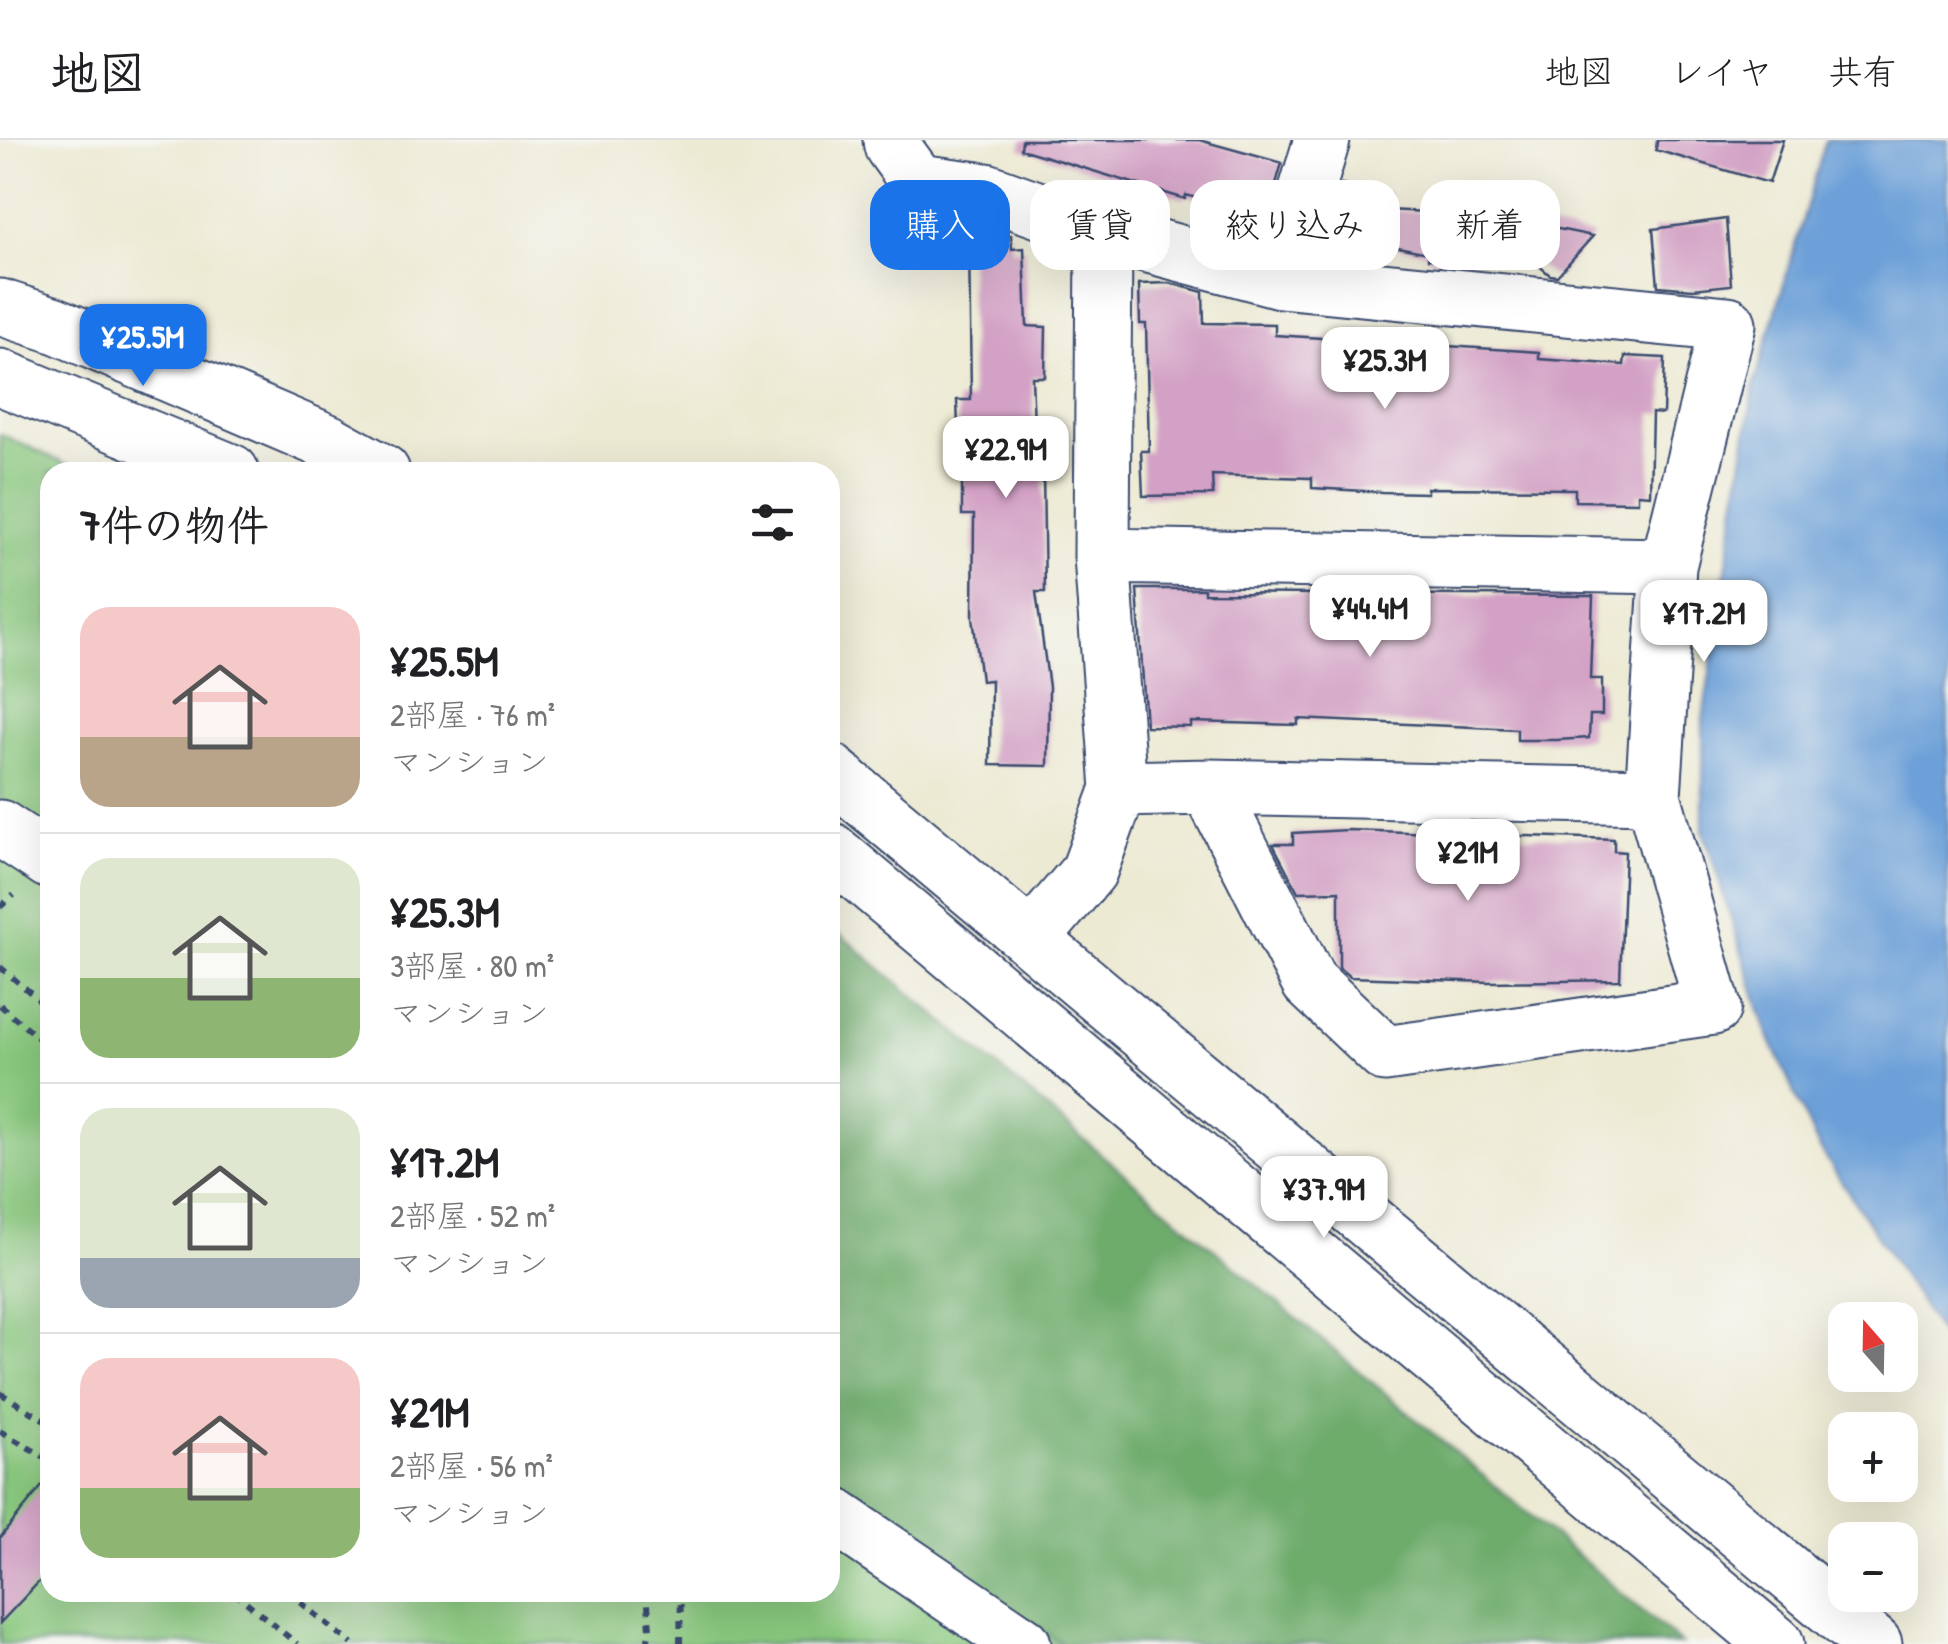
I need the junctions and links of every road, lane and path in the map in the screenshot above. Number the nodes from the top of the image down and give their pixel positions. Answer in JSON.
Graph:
{"nodes":[{"id":1,"x":891,"y":140,"type":"edge"},
{"id":2,"x":1322,"y":140,"type":"edge"},
{"id":3,"x":1030,"y":206,"type":"edge"},
{"id":4,"x":1170,"y":250,"type":"edge"},
{"id":5,"x":1104,"y":270,"type":"edge"},
{"id":6,"x":1280,"y":280,"type":"junction"},
{"id":7,"x":0,"y":307,"type":"edge"},
{"id":8,"x":0,"y":377,"type":"edge"},
{"id":9,"x":208,"y":462,"type":"edge"},
{"id":10,"x":364,"y":462,"type":"edge"},
{"id":11,"x":1102,"y":556,"type":"junction"},
{"id":12,"x":1668,"y":566,"type":"junction"},
{"id":13,"x":840,"y":779,"type":"edge"},
{"id":14,"x":1209,"y":787,"type":"junction"},
{"id":15,"x":1119,"y":789,"type":"junction"},
{"id":16,"x":1653,"y":796,"type":"junction"},
{"id":17,"x":0,"y":828,"type":"edge"},
{"id":18,"x":40,"y":854,"type":"edge"},
{"id":19,"x":840,"y":858,"type":"edge"},
{"id":20,"x":1032,"y":938,"type":"junction"},
{"id":21,"x":0,"y":967,"type":"edge"},
{"id":22,"x":40,"y":1001,"type":"edge"},
{"id":23,"x":0,"y":1005,"type":"edge"},
{"id":24,"x":40,"y":1039,"type":"edge"},
{"id":25,"x":0,"y":1393,"type":"edge"},
{"id":26,"x":40,"y":1417,"type":"edge"},
{"id":27,"x":0,"y":1431,"type":"edge"},
{"id":28,"x":40,"y":1454,"type":"edge"},
{"id":29,"x":840,"y":1519,"type":"edge"},
{"id":30,"x":246,"y":1602,"type":"edge"},
{"id":31,"x":300,"y":1602,"type":"edge"},
{"id":32,"x":648,"y":1602,"type":"edge"},
{"id":33,"x":680,"y":1602,"type":"edge"},
{"id":34,"x":297,"y":1644,"type":"edge"},
{"id":35,"x":352,"y":1644,"type":"edge"},
{"id":36,"x":647,"y":1644,"type":"edge"},
{"id":37,"x":680,"y":1644,"type":"edge"},
{"id":38,"x":1023,"y":1644,"type":"edge"},
{"id":39,"x":1776,"y":1644,"type":"edge"},
{"id":40,"x":1874,"y":1644,"type":"edge"}],
"edges":[{"from":1,"to":3,"type":"street"},
{"from":2,"to":6,"type":"street"},
{"from":4,"to":6,"type":"street"},
{"from":5,"to":11,"type":"street"},
{"from":6,"to":12,"type":"street"},
{"from":7,"to":10,"type":"street"},
{"from":8,"to":9,"type":"street"},
{"from":11,"to":12,"type":"street"},
{"from":11,"to":15,"type":"street"},
{"from":12,"to":16,"type":"street"},
{"from":13,"to":20,"type":"street"},
{"from":14,"to":15,"type":"street"},
{"from":14,"to":16,"type":"street"},
{"from":14,"to":16,"type":"street"},
{"from":15,"to":20,"type":"street"},
{"from":17,"to":18,"type":"street"},
{"from":19,"to":39,"type":"street"},
{"from":20,"to":40,"type":"street"},
{"from":21,"to":22,"type":"path"},
{"from":23,"to":24,"type":"path"},
{"from":25,"to":26,"type":"path"},
{"from":27,"to":28,"type":"path"},
{"from":29,"to":38,"type":"street"},
{"from":30,"to":34,"type":"path"},
{"from":31,"to":35,"type":"path"},
{"from":32,"to":36,"type":"path"},
{"from":33,"to":37,"type":"path"}]}
